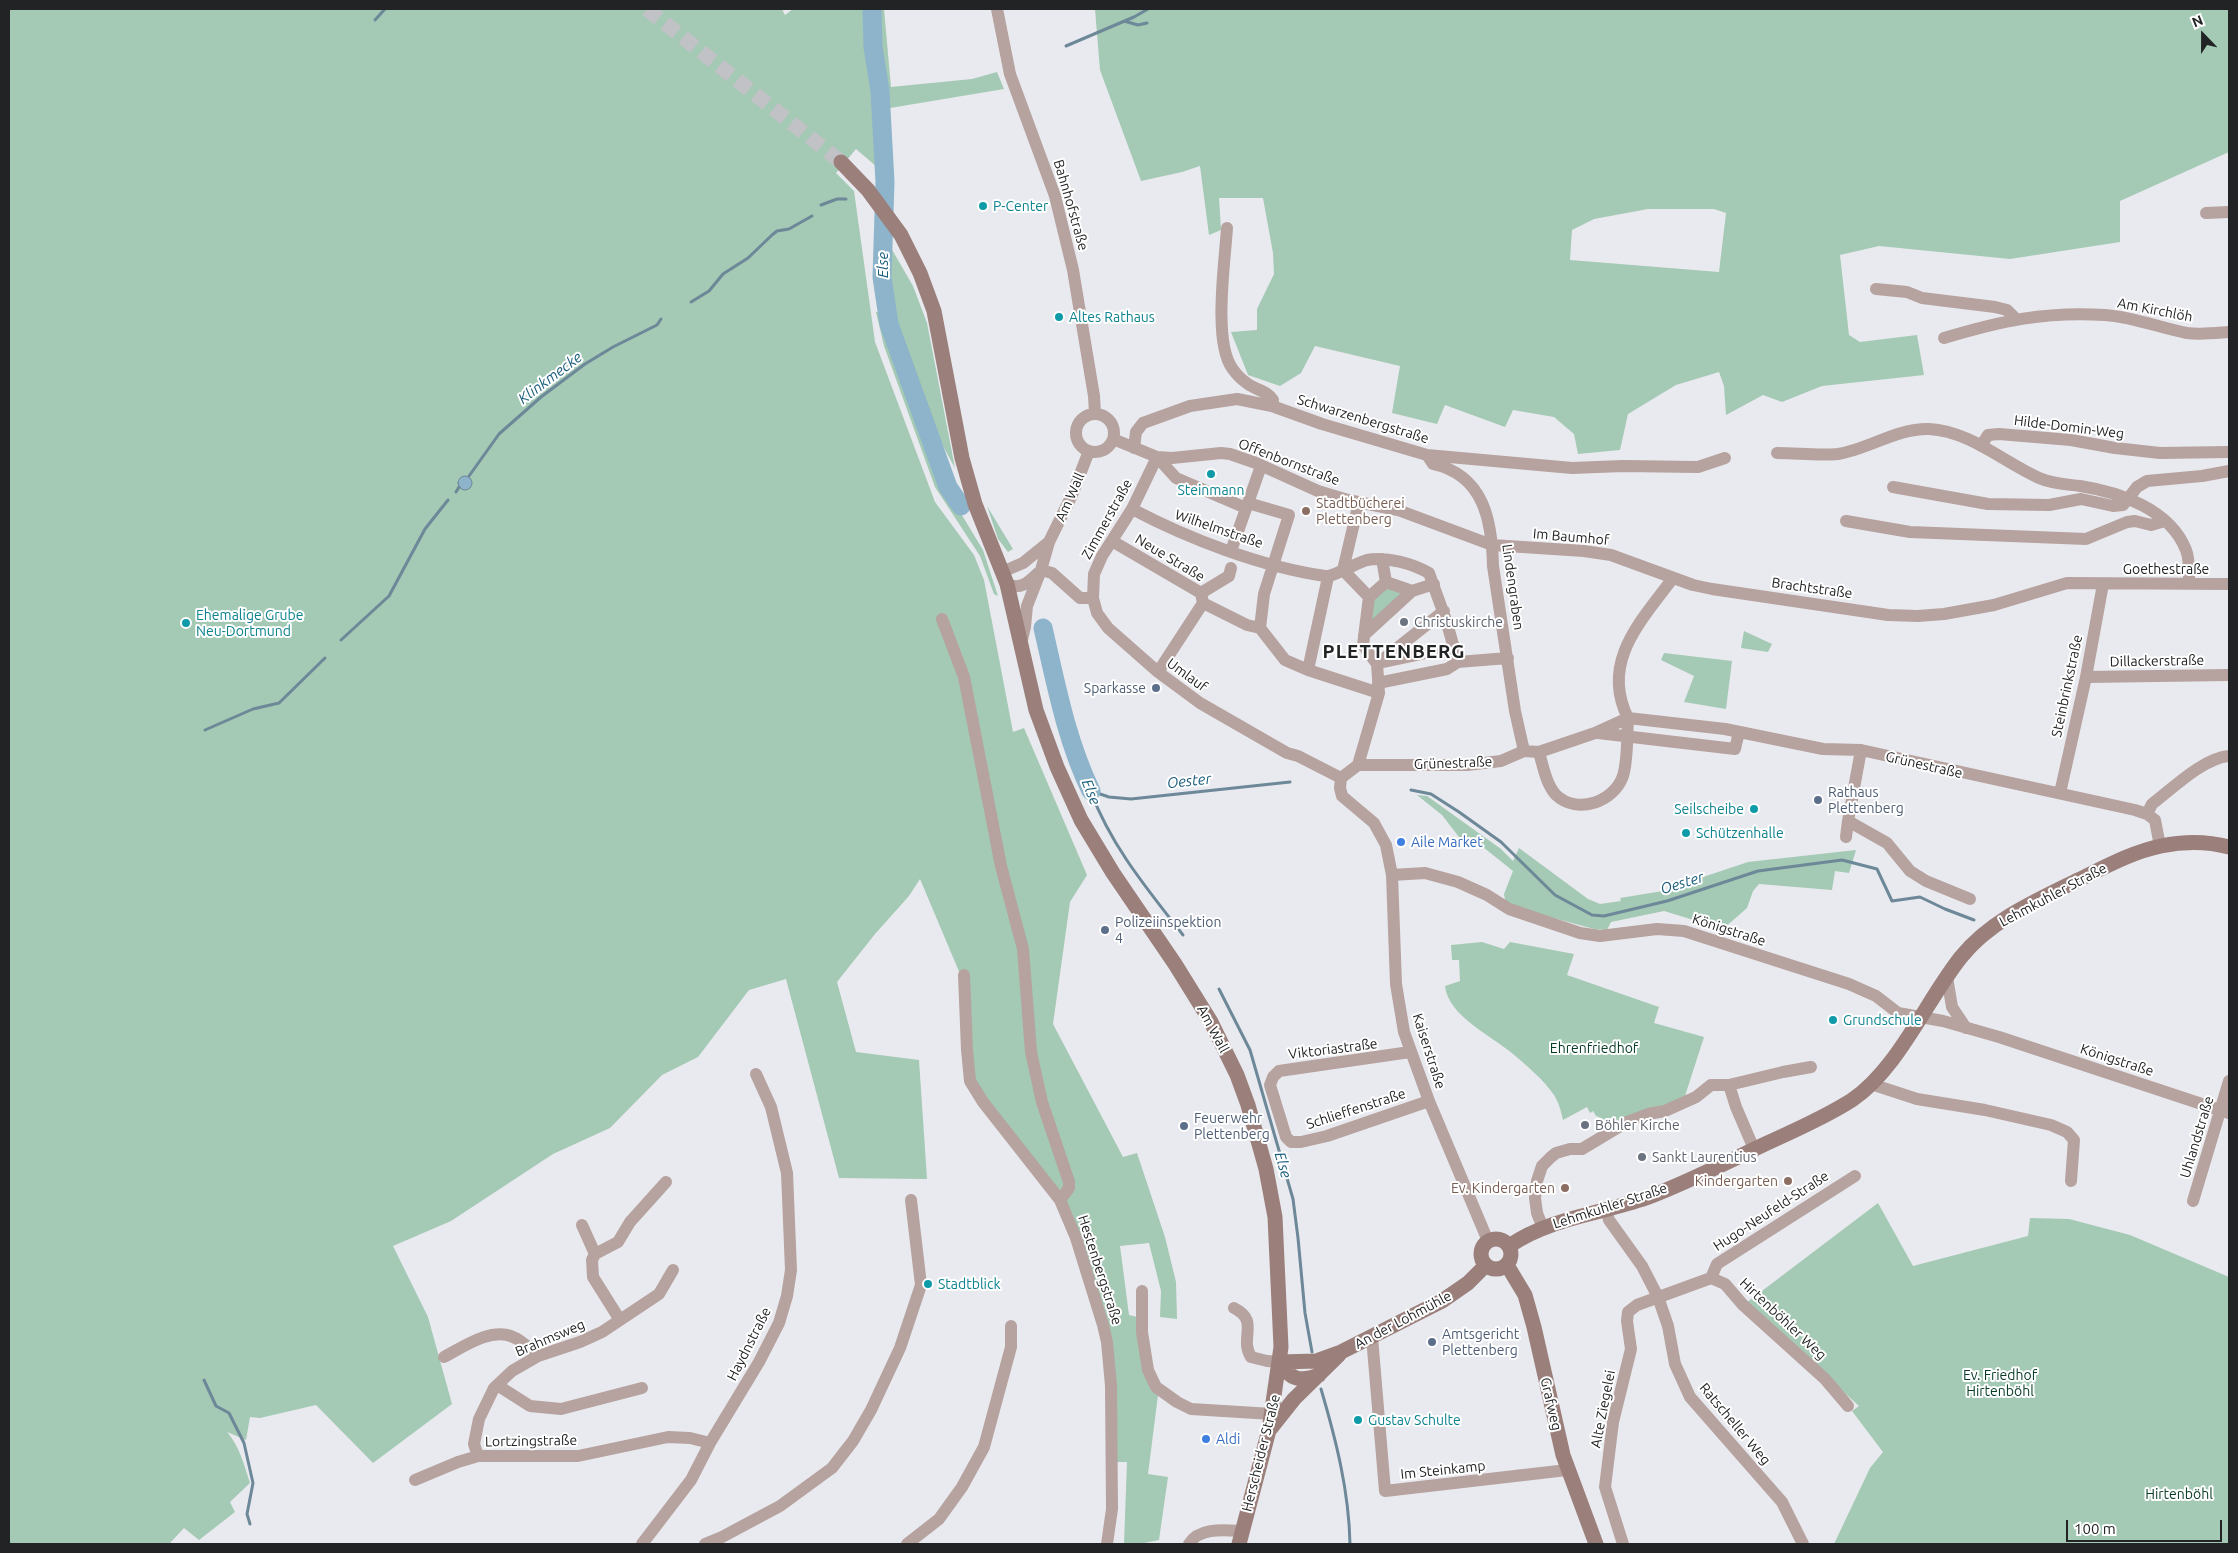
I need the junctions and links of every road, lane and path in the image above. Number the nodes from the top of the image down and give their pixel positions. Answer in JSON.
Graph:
{"nodes":[{"id":1,"x":997,"y":9,"type":"edge"},
{"id":2,"x":841,"y":162,"type":"tunnel mouth"},
{"id":3,"x":2206,"y":212,"type":"dead end"},
{"id":4,"x":2229,"y":212,"type":"edge"},
{"id":5,"x":1227,"y":228,"type":"dead end"},
{"id":6,"x":1876,"y":289,"type":"dead end"},
{"id":7,"x":2015,"y":318,"type":"junction"},
{"id":8,"x":2229,"y":332,"type":"edge"},
{"id":9,"x":1944,"y":338,"type":"dead end"},
{"id":10,"x":1272,"y":406,"type":"junction"},
{"id":11,"x":1095,"y":414,"type":"junction"},
{"id":12,"x":1113,"y":439,"type":"junction"},
{"id":13,"x":1981,"y":446,"type":"junction"},
{"id":14,"x":1134,"y":448,"type":"junction"},
{"id":15,"x":1089,"y":451,"type":"junction"},
{"id":16,"x":2229,"y":452,"type":"edge"},
{"id":17,"x":1777,"y":453,"type":"dead end"},
{"id":18,"x":1427,"y":455,"type":"junction"},
{"id":19,"x":1157,"y":457,"type":"junction"},
{"id":20,"x":1725,"y":458,"type":"dead end"},
{"id":21,"x":1261,"y":466,"type":"junction"},
{"id":22,"x":2229,"y":471,"type":"edge"},
{"id":23,"x":1893,"y":487,"type":"dead end"},
{"id":24,"x":2128,"y":498,"type":"junction"},
{"id":25,"x":1359,"y":502,"type":"junction"},
{"id":26,"x":1247,"y":505,"type":"junction"},
{"id":27,"x":1132,"y":509,"type":"junction"},
{"id":28,"x":1846,"y":521,"type":"dead end"},
{"id":29,"x":2165,"y":521,"type":"junction"},
{"id":30,"x":1112,"y":541,"type":"junction"},
{"id":31,"x":1049,"y":542,"type":"junction"},
{"id":32,"x":1492,"y":545,"type":"junction"},
{"id":33,"x":1233,"y":558,"type":"junction"},
{"id":34,"x":1382,"y":559,"type":"junction"},
{"id":35,"x":1273,"y":564,"type":"junction"},
{"id":36,"x":1041,"y":570,"type":"junction"},
{"id":37,"x":1343,"y":570,"type":"junction"},
{"id":38,"x":1328,"y":577,"type":"junction"},
{"id":39,"x":1004,"y":578,"type":"junction"},
{"id":40,"x":1673,"y":578,"type":"junction"},
{"id":41,"x":1386,"y":582,"type":"junction"},
{"id":42,"x":1434,"y":584,"type":"junction"},
{"id":43,"x":2103,"y":584,"type":"junction"},
{"id":44,"x":2189,"y":584,"type":"junction"},
{"id":45,"x":2229,"y":584,"type":"edge"},
{"id":46,"x":1412,"y":591,"type":"junction"},
{"id":47,"x":1369,"y":597,"type":"junction"},
{"id":48,"x":1093,"y":598,"type":"junction"},
{"id":49,"x":1202,"y":598,"type":"junction"},
{"id":50,"x":1444,"y":611,"type":"junction"},
{"id":51,"x":942,"y":619,"type":"dead end"},
{"id":52,"x":1260,"y":628,"type":"junction"},
{"id":53,"x":1364,"y":635,"type":"junction"},
{"id":54,"x":1020,"y":646,"type":"junction"},
{"id":55,"x":1454,"y":647,"type":"junction"},
{"id":56,"x":1508,"y":658,"type":"junction"},
{"id":57,"x":1458,"y":662,"type":"junction"},
{"id":58,"x":1377,"y":664,"type":"junction"},
{"id":59,"x":1308,"y":670,"type":"junction"},
{"id":60,"x":1158,"y":672,"type":"junction"},
{"id":61,"x":2229,"y":675,"type":"edge"},
{"id":62,"x":2086,"y":677,"type":"junction"},
{"id":63,"x":1379,"y":688,"type":"junction"},
{"id":64,"x":1628,"y":718,"type":"junction"},
{"id":65,"x":1739,"y":732,"type":"junction"},
{"id":66,"x":1596,"y":733,"type":"junction"},
{"id":67,"x":1626,"y":735,"type":"junction"},
{"id":68,"x":1861,"y":750,"type":"junction"},
{"id":69,"x":1524,"y":751,"type":"junction"},
{"id":70,"x":1539,"y":752,"type":"junction"},
{"id":71,"x":2229,"y":756,"type":"edge"},
{"id":72,"x":1358,"y":765,"type":"junction"},
{"id":73,"x":1341,"y":778,"type":"junction"},
{"id":74,"x":2060,"y":793,"type":"junction"},
{"id":75,"x":2147,"y":814,"type":"junction"},
{"id":76,"x":1848,"y":821,"type":"junction"},
{"id":77,"x":1846,"y":837,"type":"dead end"},
{"id":78,"x":2160,"y":846,"type":"junction"},
{"id":79,"x":2229,"y":847,"type":"edge"},
{"id":80,"x":1392,"y":875,"type":"junction"},
{"id":81,"x":1970,"y":899,"type":"dead end"},
{"id":82,"x":964,"y":975,"type":"dead end"},
{"id":83,"x":1946,"y":977,"type":"junction"},
{"id":84,"x":1920,"y":1018,"type":"junction"},
{"id":85,"x":1966,"y":1028,"type":"junction"},
{"id":86,"x":1410,"y":1052,"type":"junction"},
{"id":87,"x":1811,"y":1067,"type":"dead end"},
{"id":88,"x":756,"y":1074,"type":"dead end"},
{"id":89,"x":2229,"y":1081,"type":"edge"},
{"id":90,"x":1871,"y":1084,"type":"junction"},
{"id":91,"x":1729,"y":1085,"type":"junction"},
{"id":92,"x":1429,"y":1101,"type":"junction"},
{"id":93,"x":2226,"y":1111,"type":"edge"},
{"id":94,"x":1292,"y":1142,"type":"joint"},
{"id":95,"x":1754,"y":1149,"type":"junction"},
{"id":96,"x":1854,"y":1176,"type":"dead end"},
{"id":97,"x":2072,"y":1181,"type":"dead end"},
{"id":98,"x":666,"y":1182,"type":"dead end"},
{"id":99,"x":910,"y":1200,"type":"dead end"},
{"id":100,"x":1060,"y":1200,"type":"junction"},
{"id":101,"x":2193,"y":1201,"type":"dead end"},
{"id":102,"x":1606,"y":1209,"type":"junction"},
{"id":103,"x":582,"y":1225,"type":"dead end"},
{"id":104,"x":1543,"y":1228,"type":"junction"},
{"id":105,"x":1488,"y":1241,"type":"junction"},
{"id":106,"x":1509,"y":1246,"type":"junction"},
{"id":107,"x":595,"y":1254,"type":"junction"},
{"id":108,"x":1507,"y":1265,"type":"junction"},
{"id":109,"x":1485,"y":1266,"type":"junction"},
{"id":110,"x":673,"y":1270,"type":"dead end"},
{"id":111,"x":1711,"y":1278,"type":"junction"},
{"id":112,"x":1142,"y":1291,"type":"dead end"},
{"id":113,"x":1658,"y":1297,"type":"junction"},
{"id":114,"x":1234,"y":1308,"type":"dead end"},
{"id":115,"x":620,"y":1320,"type":"junction"},
{"id":116,"x":1011,"y":1326,"type":"dead end"},
{"id":117,"x":1372,"y":1337,"type":"junction"},
{"id":118,"x":1341,"y":1352,"type":"junction"},
{"id":119,"x":538,"y":1356,"type":"junction"},
{"id":120,"x":444,"y":1357,"type":"dead end"},
{"id":121,"x":1280,"y":1362,"type":"junction"},
{"id":122,"x":1319,"y":1375,"type":"junction"},
{"id":123,"x":497,"y":1385,"type":"junction"},
{"id":124,"x":642,"y":1388,"type":"dead end"},
{"id":125,"x":1848,"y":1406,"type":"dead end"},
{"id":126,"x":1272,"y":1414,"type":"junction"},
{"id":127,"x":1269,"y":1430,"type":"junction"},
{"id":128,"x":710,"y":1443,"type":"junction"},
{"id":129,"x":478,"y":1456,"type":"junction"},
{"id":130,"x":1568,"y":1470,"type":"junction"},
{"id":131,"x":415,"y":1480,"type":"dead end"},
{"id":132,"x":1241,"y":1538,"type":"edge"},
{"id":133,"x":642,"y":1544,"type":"edge"},
{"id":134,"x":705,"y":1544,"type":"edge"},
{"id":135,"x":907,"y":1544,"type":"edge"},
{"id":136,"x":1106,"y":1544,"type":"edge"},
{"id":137,"x":1189,"y":1544,"type":"edge"},
{"id":138,"x":1596,"y":1544,"type":"edge"},
{"id":139,"x":1623,"y":1544,"type":"edge"},
{"id":140,"x":1803,"y":1544,"type":"edge"}],
"edges":[{"from":1,"to":11,"type":"street","name":"Bahnhofstraße"},
{"from":2,"to":39,"type":"main road"},
{"from":3,"to":4,"type":"street"},
{"from":5,"to":10,"type":"street"},
{"from":6,"to":7,"type":"street"},
{"from":7,"to":8,"type":"street","name":"Am Kirchlöh"},
{"from":7,"to":9,"type":"street","name":"Am Kirchlöh"},
{"from":10,"to":14,"type":"street","name":"Schwarzenbergstraße"},
{"from":10,"to":18,"type":"street","name":"Schwarzenbergstraße"},
{"from":11,"to":12,"type":"street"},
{"from":11,"to":15,"type":"street"},
{"from":12,"to":14,"type":"street"},
{"from":12,"to":15,"type":"street"},
{"from":13,"to":16,"type":"street","name":"Hilde-Domin-Weg"},
{"from":13,"to":17,"type":"street"},
{"from":13,"to":24,"type":"street"},
{"from":14,"to":19,"type":"street"},
{"from":15,"to":31,"type":"street","name":"Am Wall"},
{"from":18,"to":20,"type":"street","name":"Schwarzenbergstraße"},
{"from":18,"to":32,"type":"street","name":"Lindengraben"},
{"from":19,"to":21,"type":"street","name":"Offenbornstraße"},
{"from":19,"to":26,"type":"street"},
{"from":19,"to":27,"type":"street","name":"Zimmerstraße"},
{"from":21,"to":25,"type":"street","name":"Offenbornstraße"},
{"from":21,"to":26,"type":"street"},
{"from":22,"to":24,"type":"street"},
{"from":23,"to":24,"type":"street"},
{"from":24,"to":29,"type":"street"},
{"from":25,"to":32,"type":"street","name":"Offenbornstraße"},
{"from":25,"to":37,"type":"street"},
{"from":26,"to":33,"type":"street"},
{"from":26,"to":35,"type":"street"},
{"from":27,"to":30,"type":"street","name":"Zimmerstraße"},
{"from":27,"to":33,"type":"street","name":"Wilhelmstraße"},
{"from":28,"to":29,"type":"street"},
{"from":29,"to":44,"type":"street"},
{"from":30,"to":48,"type":"street","name":"Zimmerstraße"},
{"from":30,"to":49,"type":"street","name":"Neue Straße"},
{"from":31,"to":36,"type":"street","name":"Am Wall"},
{"from":31,"to":39,"type":"street","name":"Am Wall"},
{"from":32,"to":40,"type":"street","name":"Im Baumhof"},
{"from":32,"to":56,"type":"street","name":"Lindengraben"},
{"from":33,"to":35,"type":"street","name":"Wilhelmstraße"},
{"from":33,"to":49,"type":"street"},
{"from":34,"to":37,"type":"street"},
{"from":34,"to":41,"type":"street"},
{"from":34,"to":42,"type":"street"},
{"from":35,"to":38,"type":"street"},
{"from":35,"to":52,"type":"street","name":"Wilhelmstraße"},
{"from":36,"to":39,"type":"street"},
{"from":36,"to":48,"type":"street"},
{"from":36,"to":54,"type":"street","name":"Am Wall"},
{"from":37,"to":38,"type":"street"},
{"from":37,"to":47,"type":"street"},
{"from":38,"to":59,"type":"street"},
{"from":39,"to":54,"type":"main road","name":"Am Wall"},
{"from":40,"to":43,"type":"street","name":"Brachtstraße"},
{"from":40,"to":64,"type":"street"},
{"from":41,"to":46,"type":"street"},
{"from":41,"to":47,"type":"street"},
{"from":42,"to":46,"type":"street"},
{"from":42,"to":50,"type":"street"},
{"from":43,"to":44,"type":"street","name":"Goethestraße"},
{"from":43,"to":62,"type":"street","name":"Steinbrinkstraße"},
{"from":44,"to":45,"type":"street","name":"Goethestraße"},
{"from":46,"to":53,"type":"street"},
{"from":47,"to":53,"type":"street"},
{"from":48,"to":60,"type":"street","name":"Umlauf"},
{"from":49,"to":52,"type":"street","name":"Neue Straße"},
{"from":49,"to":60,"type":"street"},
{"from":50,"to":55,"type":"street"},
{"from":50,"to":58,"type":"street"},
{"from":51,"to":100,"type":"street"},
{"from":52,"to":59,"type":"street"},
{"from":53,"to":58,"type":"street"},
{"from":54,"to":121,"type":"main road","name":"Am Wall"},
{"from":55,"to":57,"type":"street"},
{"from":55,"to":58,"type":"street"},
{"from":56,"to":57,"type":"street"},
{"from":56,"to":69,"type":"street","name":"Lindengraben"},
{"from":57,"to":63,"type":"street"},
{"from":58,"to":63,"type":"street"},
{"from":59,"to":63,"type":"street"},
{"from":60,"to":73,"type":"street","name":"Umlauf"},
{"from":61,"to":62,"type":"street","name":"Dillackerstraße"},
{"from":62,"to":74,"type":"street","name":"Steinbrinkstraße"},
{"from":63,"to":72,"type":"street"},
{"from":64,"to":65,"type":"street","name":"Grünestraße"},
{"from":64,"to":66,"type":"street","name":"Grünestraße"},
{"from":64,"to":67,"type":"street"},
{"from":65,"to":67,"type":"street","name":"Grünestraße"},
{"from":65,"to":68,"type":"street","name":"Grünestraße"},
{"from":66,"to":67,"type":"street","name":"Grünestraße"},
{"from":66,"to":70,"type":"street","name":"Grünestraße"},
{"from":67,"to":70,"type":"street"},
{"from":68,"to":74,"type":"street","name":"Grünestraße"},
{"from":68,"to":76,"type":"street"},
{"from":69,"to":70,"type":"street","name":"Grünestraße"},
{"from":69,"to":72,"type":"street","name":"Grünestraße"},
{"from":71,"to":75,"type":"street"},
{"from":72,"to":73,"type":"street"},
{"from":73,"to":80,"type":"street","name":"Kaiserstraße"},
{"from":74,"to":75,"type":"street","name":"Grünestraße"},
{"from":75,"to":78,"type":"street"},
{"from":76,"to":77,"type":"street"},
{"from":76,"to":81,"type":"street"},
{"from":78,"to":79,"type":"main road"},
{"from":78,"to":83,"type":"main road","name":"Lehmkuhler Straße"},
{"from":80,"to":84,"type":"street","name":"Königstraße"},
{"from":80,"to":86,"type":"street","name":"Kaiserstraße"},
{"from":82,"to":100,"type":"street","name":"Hestenbergstraße"},
{"from":83,"to":84,"type":"main road","name":"Lehmkuhler Straße"},
{"from":83,"to":85,"type":"street"},
{"from":84,"to":85,"type":"street","name":"Königstraße"},
{"from":84,"to":90,"type":"main road","name":"Lehmkuhler Straße"},
{"from":85,"to":93,"type":"street","name":"Königstraße"},
{"from":86,"to":92,"type":"street","name":"Kaiserstraße"},
{"from":86,"to":94,"type":"street","name":"Viktoriastraße"},
{"from":87,"to":91,"type":"street"},
{"from":88,"to":128,"type":"street","name":"Haydnstraße"},
{"from":89,"to":93,"type":"street","name":"Uhlandstraße"},
{"from":90,"to":95,"type":"main road","name":"Lehmkuhler Straße"},
{"from":90,"to":97,"type":"street"},
{"from":91,"to":95,"type":"street"},
{"from":91,"to":104,"type":"street"},
{"from":92,"to":94,"type":"street","name":"Schlieffenstraße"},
{"from":92,"to":105,"type":"street","name":"Kaiserstraße"},
{"from":93,"to":101,"type":"street","name":"Uhlandstraße"},
{"from":95,"to":102,"type":"main road","name":"Lehmkuhler Straße"},
{"from":96,"to":111,"type":"street","name":"Hugo-Neufeld-Straße"},
{"from":98,"to":107,"type":"street"},
{"from":99,"to":134,"type":"street"},
{"from":100,"to":136,"type":"street","name":"Hestenbergstraße"},
{"from":102,"to":104,"type":"main road","name":"Lehmkuhler Straße"},
{"from":102,"to":113,"type":"street","name":"Ratscheller Weg"},
{"from":103,"to":107,"type":"street"},
{"from":104,"to":106,"type":"main road","name":"Lehmkuhler Straße"},
{"from":105,"to":106,"type":"main road"},
{"from":105,"to":109,"type":"main road"},
{"from":106,"to":108,"type":"main road"},
{"from":107,"to":115,"type":"street"},
{"from":108,"to":109,"type":"main road"},
{"from":108,"to":130,"type":"main road","name":"Grafweg"},
{"from":109,"to":117,"type":"main road","name":"An der Lohmühle"},
{"from":110,"to":115,"type":"street","name":"Brahmsweg"},
{"from":111,"to":113,"type":"street"},
{"from":111,"to":125,"type":"street","name":"Hirtenböhler Weg"},
{"from":112,"to":126,"type":"street"},
{"from":113,"to":139,"type":"street","name":"Alte Ziegelei"},
{"from":113,"to":140,"type":"street","name":"Ratscheller Weg"},
{"from":114,"to":121,"type":"street"},
{"from":115,"to":119,"type":"street","name":"Brahmsweg"},
{"from":116,"to":135,"type":"street"},
{"from":117,"to":118,"type":"main road","name":"An der Lohmühle"},
{"from":117,"to":130,"type":"street","name":"Im Steinkamp"},
{"from":118,"to":121,"type":"main road","name":"An der Lohmühle"},
{"from":118,"to":122,"type":"main road","name":"An der Lohmühle"},
{"from":119,"to":120,"type":"street"},
{"from":119,"to":123,"type":"street","name":"Brahmsweg"},
{"from":121,"to":122,"type":"main road"},
{"from":121,"to":126,"type":"main road","name":"Herscheider Straße"},
{"from":122,"to":127,"type":"main road","name":"An der Lohmühle"},
{"from":123,"to":124,"type":"street"},
{"from":123,"to":129,"type":"street","name":"Brahmsweg"},
{"from":126,"to":127,"type":"main road","name":"Herscheider Straße"},
{"from":127,"to":132,"type":"main road","name":"Herscheider Straße"},
{"from":128,"to":129,"type":"street","name":"Lortzingstraße"},
{"from":128,"to":133,"type":"street","name":"Haydnstraße"},
{"from":129,"to":131,"type":"street","name":"Lortzingstraße"},
{"from":130,"to":138,"type":"main road","name":"Grafweg"},
{"from":132,"to":137,"type":"street"}]}
